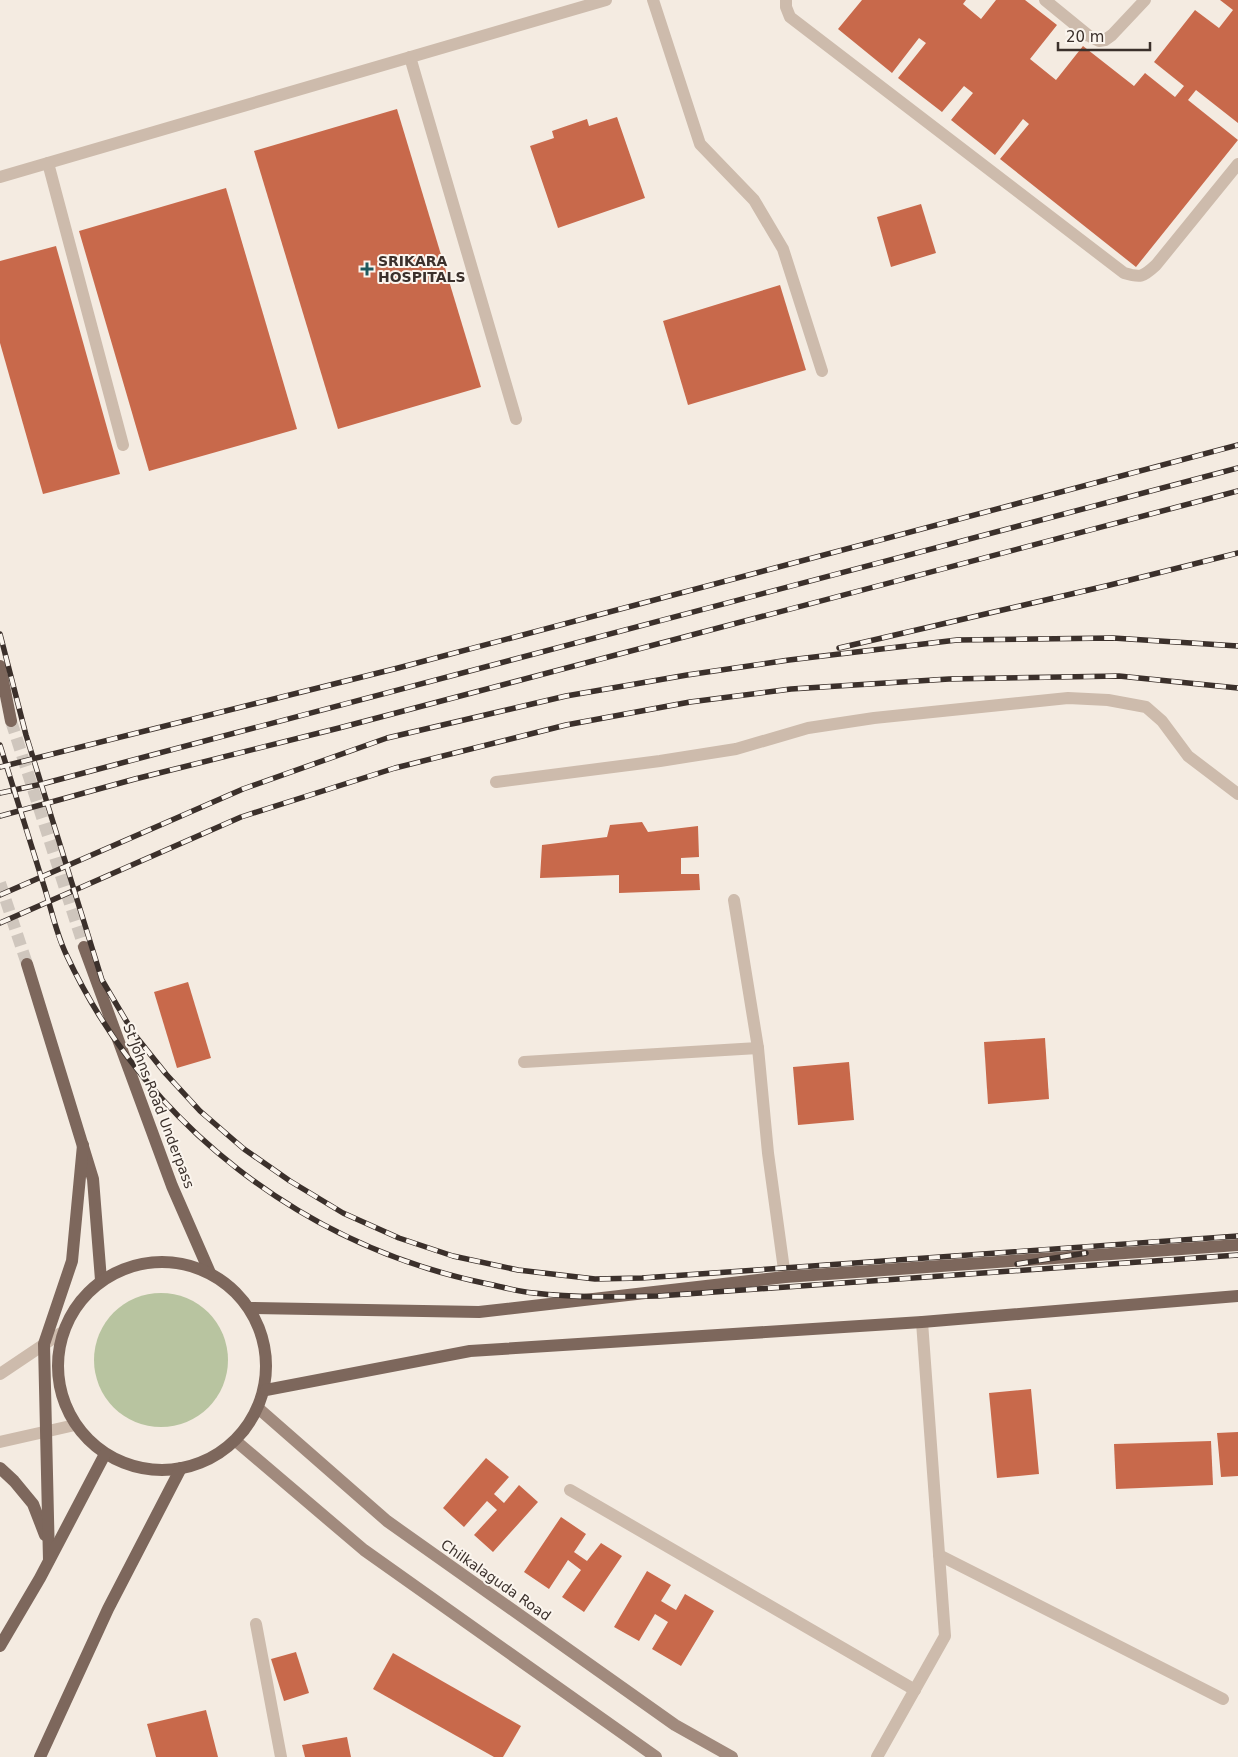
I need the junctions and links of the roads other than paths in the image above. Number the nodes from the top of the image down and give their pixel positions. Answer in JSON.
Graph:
{"nodes":[{"id":1,"x":606,"y":0,"type":"edge"},
{"id":2,"x":653,"y":0,"type":"edge"},
{"id":3,"x":786,"y":0,"type":"edge"},
{"id":4,"x":1045,"y":0,"type":"edge"},
{"id":5,"x":1145,"y":0,"type":"edge"},
{"id":6,"x":410,"y":57,"type":"junction"},
{"id":7,"x":48,"y":163,"type":"junction"},
{"id":8,"x":1238,"y":164,"type":"edge"},
{"id":9,"x":0,"y":177,"type":"edge"},
{"id":10,"x":822,"y":371,"type":"dead end"},
{"id":11,"x":516,"y":419,"type":"dead end"},
{"id":12,"x":123,"y":445,"type":"dead end"},
{"id":13,"x":0,"y":666,"type":"edge"},
{"id":14,"x":11,"y":721,"type":"tunnel mouth"},
{"id":15,"x":496,"y":782,"type":"dead end"},
{"id":16,"x":1238,"y":794,"type":"edge"},
{"id":17,"x":734,"y":900,"type":"dead end"},
{"id":18,"x":84,"y":948,"type":"tunnel mouth"},
{"id":19,"x":27,"y":964,"type":"tunnel mouth"},
{"id":20,"x":758,"y":1048,"type":"junction"},
{"id":21,"x":524,"y":1062,"type":"dead end"},
{"id":22,"x":83,"y":1145,"type":"junction"},
{"id":23,"x":1238,"y":1245,"type":"edge"},
{"id":24,"x":210,"y":1273,"type":"junction"},
{"id":25,"x":785,"y":1277,"type":"junction"},
{"id":26,"x":101,"y":1280,"type":"junction"},
{"id":27,"x":1238,"y":1296,"type":"edge"},
{"id":28,"x":249,"y":1308,"type":"junction"},
{"id":29,"x":922,"y":1322,"type":"junction"},
{"id":30,"x":61,"y":1333,"type":"junction"},
{"id":31,"x":44,"y":1344,"type":"junction"},
{"id":32,"x":0,"y":1374,"type":"edge"},
{"id":33,"x":266,"y":1390,"type":"junction"},
{"id":34,"x":258,"y":1408,"type":"junction"},
{"id":35,"x":75,"y":1425,"type":"junction"},
{"id":36,"x":45,"y":1431,"type":"junction"},
{"id":37,"x":0,"y":1442,"type":"edge"},
{"id":38,"x":236,"y":1442,"type":"junction"},
{"id":39,"x":105,"y":1454,"type":"junction"},
{"id":40,"x":0,"y":1468,"type":"edge"},
{"id":41,"x":181,"y":1468,"type":"junction"},
{"id":42,"x":570,"y":1490,"type":"dead end"},
{"id":43,"x":48,"y":1542,"type":"junction"},
{"id":44,"x":939,"y":1555,"type":"junction"},
{"id":45,"x":49,"y":1560,"type":"junction"},
{"id":46,"x":256,"y":1624,"type":"dead end"},
{"id":47,"x":0,"y":1646,"type":"edge"},
{"id":48,"x":914,"y":1690,"type":"junction"},
{"id":49,"x":1224,"y":1699,"type":"dead end"},
{"id":50,"x":40,"y":1755,"type":"edge"},
{"id":51,"x":281,"y":1757,"type":"edge"},
{"id":52,"x":656,"y":1757,"type":"edge"},
{"id":53,"x":732,"y":1757,"type":"edge"},
{"id":54,"x":877,"y":1757,"type":"edge"}],
"edges":[{"from":1,"to":6,"type":"street"},
{"from":2,"to":10,"type":"street"},
{"from":3,"to":8,"type":"street"},
{"from":4,"to":5,"type":"street"},
{"from":6,"to":7,"type":"street"},
{"from":6,"to":11,"type":"street"},
{"from":7,"to":9,"type":"street"},
{"from":7,"to":12,"type":"street"},
{"from":13,"to":14,"type":"main road"},
{"from":15,"to":16,"type":"street"},
{"from":17,"to":20,"type":"street"},
{"from":18,"to":24,"type":"main road","name":"St Johns Road Underpass"},
{"from":19,"to":22,"type":"main road"},
{"from":20,"to":21,"type":"street"},
{"from":20,"to":25,"type":"street"},
{"from":22,"to":26,"type":"main road"},
{"from":22,"to":31,"type":"main road"},
{"from":23,"to":25,"type":"main road"},
{"from":24,"to":26,"type":"main road"},
{"from":24,"to":28,"type":"main road"},
{"from":25,"to":28,"type":"main road"},
{"from":26,"to":30,"type":"main road"},
{"from":27,"to":29,"type":"main road"},
{"from":28,"to":33,"type":"main road"},
{"from":29,"to":33,"type":"main road"},
{"from":29,"to":44,"type":"street"},
{"from":30,"to":31,"type":"street"},
{"from":30,"to":35,"type":"main road"},
{"from":31,"to":32,"type":"street"},
{"from":31,"to":36,"type":"main road"},
{"from":33,"to":34,"type":"main road"},
{"from":34,"to":38,"type":"main road"},
{"from":34,"to":53,"type":"main road","name":"Chilkalaguda Road"},
{"from":35,"to":36,"type":"street"},
{"from":35,"to":39,"type":"main road"},
{"from":36,"to":37,"type":"street"},
{"from":36,"to":43,"type":"main road"},
{"from":38,"to":41,"type":"main road"},
{"from":38,"to":52,"type":"main road"},
{"from":39,"to":41,"type":"main road"},
{"from":39,"to":45,"type":"main road"},
{"from":40,"to":43,"type":"main road"},
{"from":41,"to":50,"type":"main road"},
{"from":42,"to":48,"type":"street"},
{"from":43,"to":45,"type":"main road"},
{"from":44,"to":48,"type":"street"},
{"from":44,"to":49,"type":"street"},
{"from":45,"to":47,"type":"main road"},
{"from":46,"to":51,"type":"street"},
{"from":48,"to":54,"type":"street"}]}
